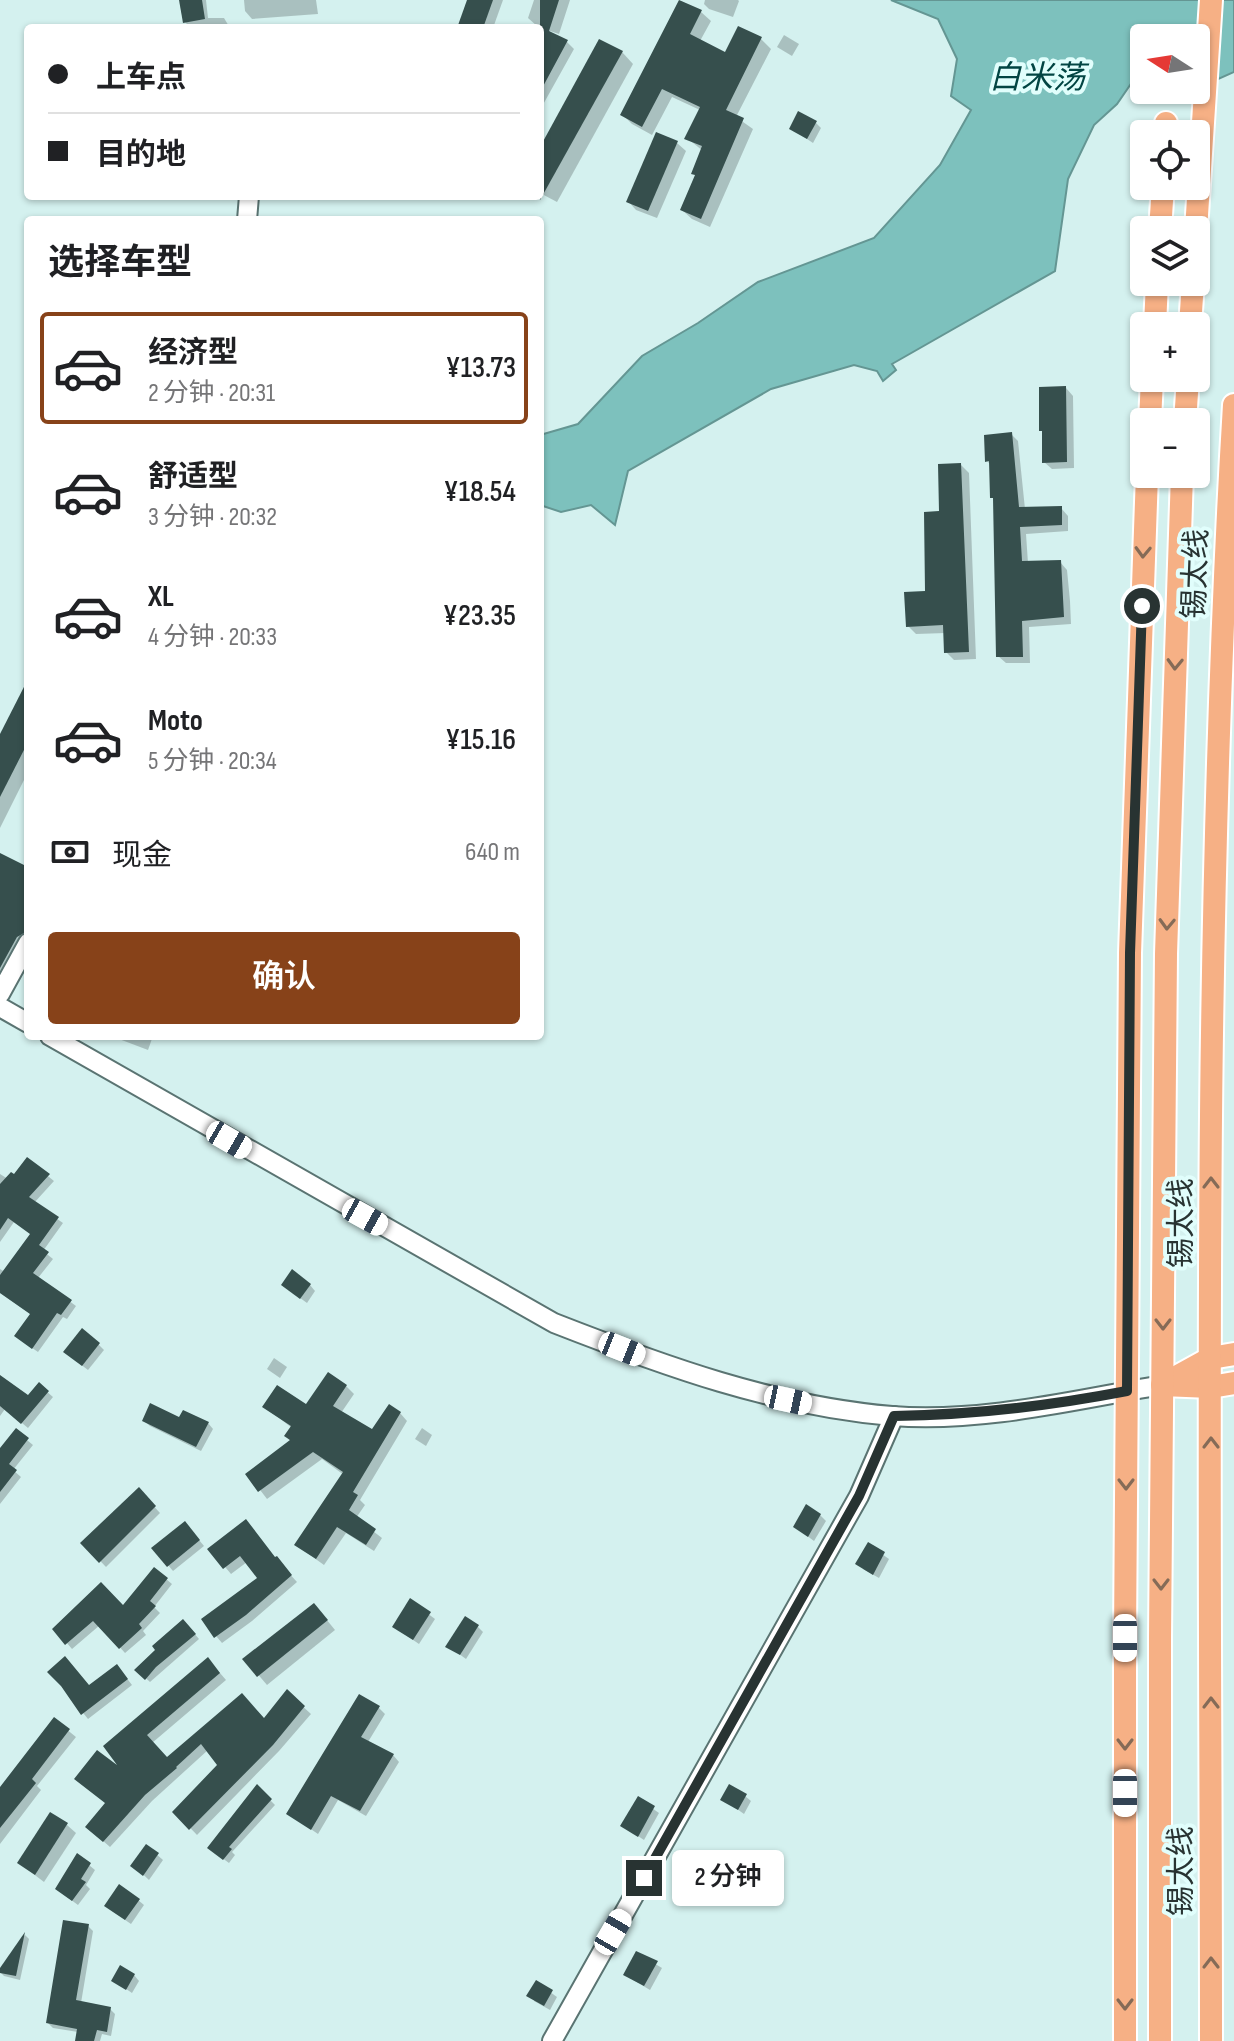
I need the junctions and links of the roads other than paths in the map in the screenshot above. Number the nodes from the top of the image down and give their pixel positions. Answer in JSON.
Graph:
{"nodes":[{"id":1,"x":1211,"y":0,"type":"edge"},
{"id":2,"x":1197,"y":216,"type":"edge"},
{"id":3,"x":1234,"y":405,"type":"edge"},
{"id":4,"x":1147,"y":488,"type":"edge"},
{"id":5,"x":1182,"y":488,"type":"edge"},
{"id":6,"x":24,"y":950,"type":"edge"},
{"id":7,"x":0,"y":994,"type":"edge"},
{"id":8,"x":0,"y":1007,"type":"edge"},
{"id":9,"x":24,"y":1021,"type":"edge"},
{"id":10,"x":57,"y":1040,"type":"edge"},
{"id":11,"x":1234,"y":1354,"type":"edge"},
{"id":12,"x":1211,"y":1358,"type":"junction"},
{"id":13,"x":1234,"y":1383,"type":"edge"},
{"id":14,"x":1162,"y":1385,"type":"junction"},
{"id":15,"x":1211,"y":1387,"type":"junction"},
{"id":16,"x":1127,"y":1391,"type":"junction"},
{"id":17,"x":894,"y":1416,"type":"junction"},
{"id":18,"x":552,"y":2041,"type":"edge"},
{"id":19,"x":1125,"y":2041,"type":"edge"},
{"id":20,"x":1160,"y":2041,"type":"edge"},
{"id":21,"x":1211,"y":2041,"type":"edge"}],
"edges":[{"from":1,"to":2,"type":"main road"},
{"from":12,"to":3,"type":"main road","name":"锡太线","one_way":true},
{"from":4,"to":16,"type":"main road","one_way":true},
{"from":5,"to":14,"type":"main road","name":"锡太线","one_way":true},
{"from":6,"to":7,"type":"street"},
{"from":8,"to":9,"type":"street"},
{"from":10,"to":17,"type":"street"},
{"from":11,"to":12,"type":"main road"},
{"from":12,"to":14,"type":"main road"},
{"from":12,"to":15,"type":"main road","name":"锡太线"},
{"from":13,"to":15,"type":"main road"},
{"from":14,"to":15,"type":"main road"},
{"from":14,"to":16,"type":"street"},
{"from":14,"to":20,"type":"main road","name":"锡太线","one_way":true},
{"from":21,"to":15,"type":"main road","name":"锡太线","one_way":true},
{"from":16,"to":17,"type":"street"},
{"from":16,"to":19,"type":"main road","one_way":true},
{"from":17,"to":18,"type":"street"}]}
